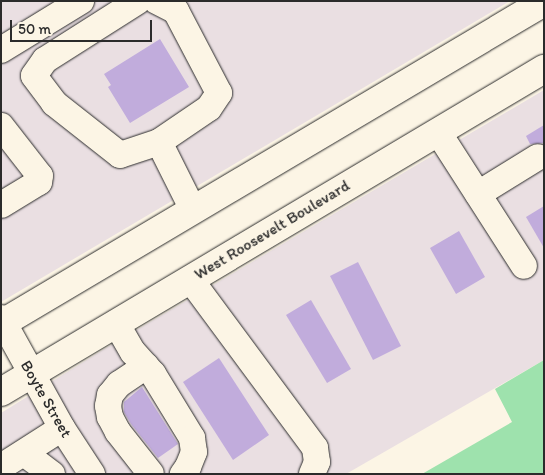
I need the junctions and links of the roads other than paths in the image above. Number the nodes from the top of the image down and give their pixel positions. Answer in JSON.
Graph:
{"nodes":[{"id":1,"x":81,"y":1,"type":"edge"},
{"id":2,"x":138,"y":1,"type":"edge"},
{"id":3,"x":156,"y":1,"type":"edge"},
{"id":4,"x":544,"y":2,"type":"edge"},
{"id":5,"x":1,"y":50,"type":"edge"},
{"id":6,"x":542,"y":75,"type":"edge"},
{"id":7,"x":1,"y":126,"type":"edge"},
{"id":8,"x":438,"y":132,"type":"junction"},
{"id":9,"x":159,"y":142,"type":"junction"},
{"id":10,"x":538,"y":157,"type":"dead end"},
{"id":11,"x":478,"y":194,"type":"junction"},
{"id":12,"x":1,"y":205,"type":"edge"},
{"id":13,"x":193,"y":210,"type":"junction"},
{"id":14,"x":524,"y":266,"type":"dead end"},
{"id":15,"x":190,"y":279,"type":"junction"},
{"id":16,"x":2,"y":321,"type":"edge"},
{"id":17,"x":116,"y":323,"type":"junction"},
{"id":18,"x":146,"y":366,"type":"junction"},
{"id":19,"x":32,"y":374,"type":"junction"},
{"id":20,"x":1,"y":392,"type":"edge"},
{"id":21,"x":62,"y":428,"type":"junction"},
{"id":22,"x":24,"y":453,"type":"junction"},
{"id":23,"x":1,"y":467,"type":"edge"},
{"id":24,"x":52,"y":474,"type":"edge"},
{"id":25,"x":92,"y":474,"type":"edge"},
{"id":26,"x":150,"y":474,"type":"edge"},
{"id":27,"x":183,"y":474,"type":"edge"},
{"id":28,"x":312,"y":474,"type":"edge"}],
"edges":[{"from":1,"to":5,"type":"street"},
{"from":2,"to":9,"type":"street"},
{"from":3,"to":9,"type":"street"},
{"from":4,"to":13,"type":"highway"},
{"from":6,"to":8,"type":"highway","name":"West Roosevelt Boulevard"},
{"from":7,"to":12,"type":"street"},
{"from":8,"to":11,"type":"street"},
{"from":8,"to":15,"type":"highway","name":"West Roosevelt Boulevard"},
{"from":9,"to":13,"type":"street"},
{"from":10,"to":11,"type":"street"},
{"from":11,"to":14,"type":"street"},
{"from":13,"to":16,"type":"highway"},
{"from":15,"to":17,"type":"highway","name":"West Roosevelt Boulevard"},
{"from":15,"to":28,"type":"street"},
{"from":16,"to":19,"type":"street","name":"Boyte Street"},
{"from":17,"to":18,"type":"street"},
{"from":17,"to":19,"type":"highway","name":"West Roosevelt Boulevard"},
{"from":18,"to":26,"type":"street"},
{"from":18,"to":27,"type":"street"},
{"from":19,"to":20,"type":"highway","name":"West Roosevelt Boulevard"},
{"from":19,"to":21,"type":"street","name":"Boyte Street"},
{"from":21,"to":22,"type":"street"},
{"from":21,"to":25,"type":"street","name":"Boyte Street"},
{"from":22,"to":23,"type":"street"},
{"from":22,"to":24,"type":"street"}]}
